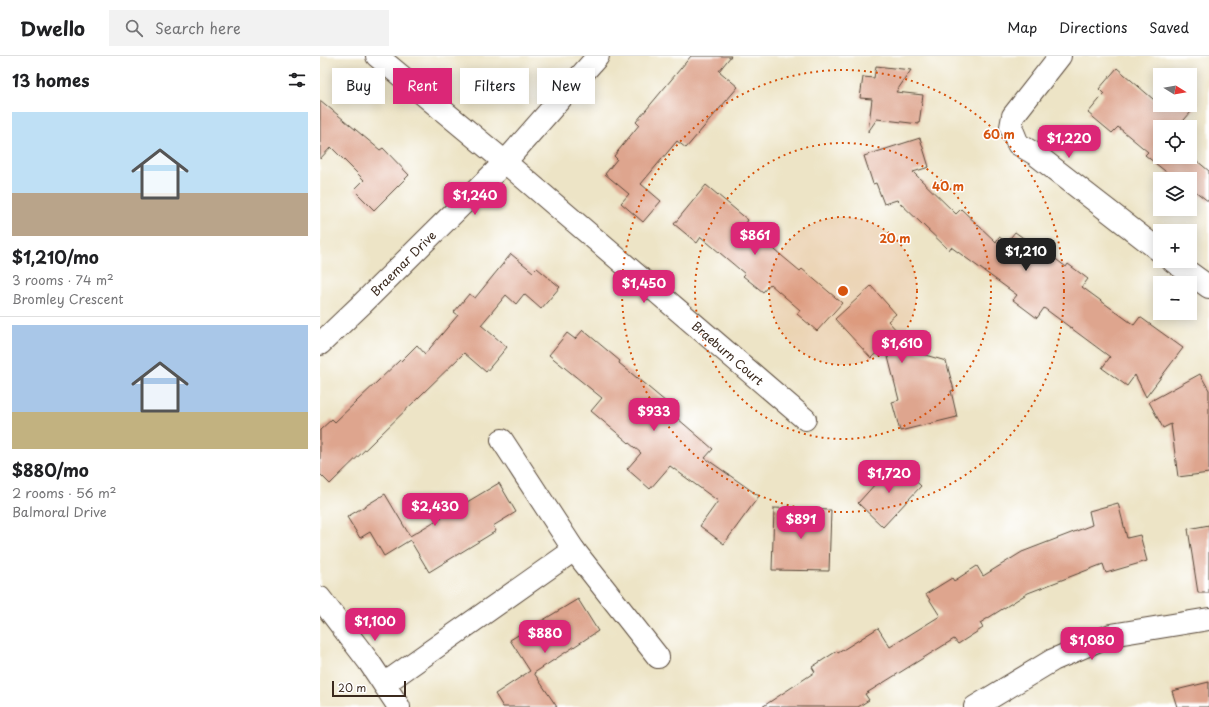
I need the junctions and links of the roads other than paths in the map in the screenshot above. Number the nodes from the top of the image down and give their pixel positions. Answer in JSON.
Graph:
{"nodes":[{"id":1,"x":377,"y":56,"type":"edge"},
{"id":2,"x":598,"y":56,"type":"edge"},
{"id":3,"x":1060,"y":56,"type":"edge"},
{"id":4,"x":505,"y":162,"type":"junction"},
{"id":5,"x":1153,"y":246,"type":"edge"},
{"id":6,"x":1183,"y":268,"type":"edge"},
{"id":7,"x":1209,"y":287,"type":"edge"},
{"id":8,"x":320,"y":344,"type":"edge"},
{"id":9,"x":805,"y":420,"type":"dead end"},
{"id":10,"x":502,"y":440,"type":"dead end"},
{"id":11,"x":574,"y":550,"type":"junction"},
{"id":12,"x":320,"y":598,"type":"edge"},
{"id":13,"x":1209,"y":619,"type":"edge"},
{"id":14,"x":658,"y":657,"type":"dead end"},
{"id":15,"x":384,"y":684,"type":"junction"},
{"id":16,"x":399,"y":707,"type":"edge"},
{"id":17,"x":975,"y":707,"type":"edge"}],
"edges":[{"from":1,"to":4,"type":"street","name":"Braeburn Court"},
{"from":2,"to":4,"type":"street","name":"Braemar Drive"},
{"from":3,"to":5,"type":"street"},
{"from":4,"to":8,"type":"street","name":"Braemar Drive"},
{"from":4,"to":9,"type":"street","name":"Braeburn Court"},
{"from":6,"to":7,"type":"street"},
{"from":10,"to":11,"type":"street"},
{"from":11,"to":14,"type":"street"},
{"from":11,"to":15,"type":"street"},
{"from":12,"to":15,"type":"street"},
{"from":13,"to":17,"type":"street"},
{"from":15,"to":16,"type":"street"}]}
